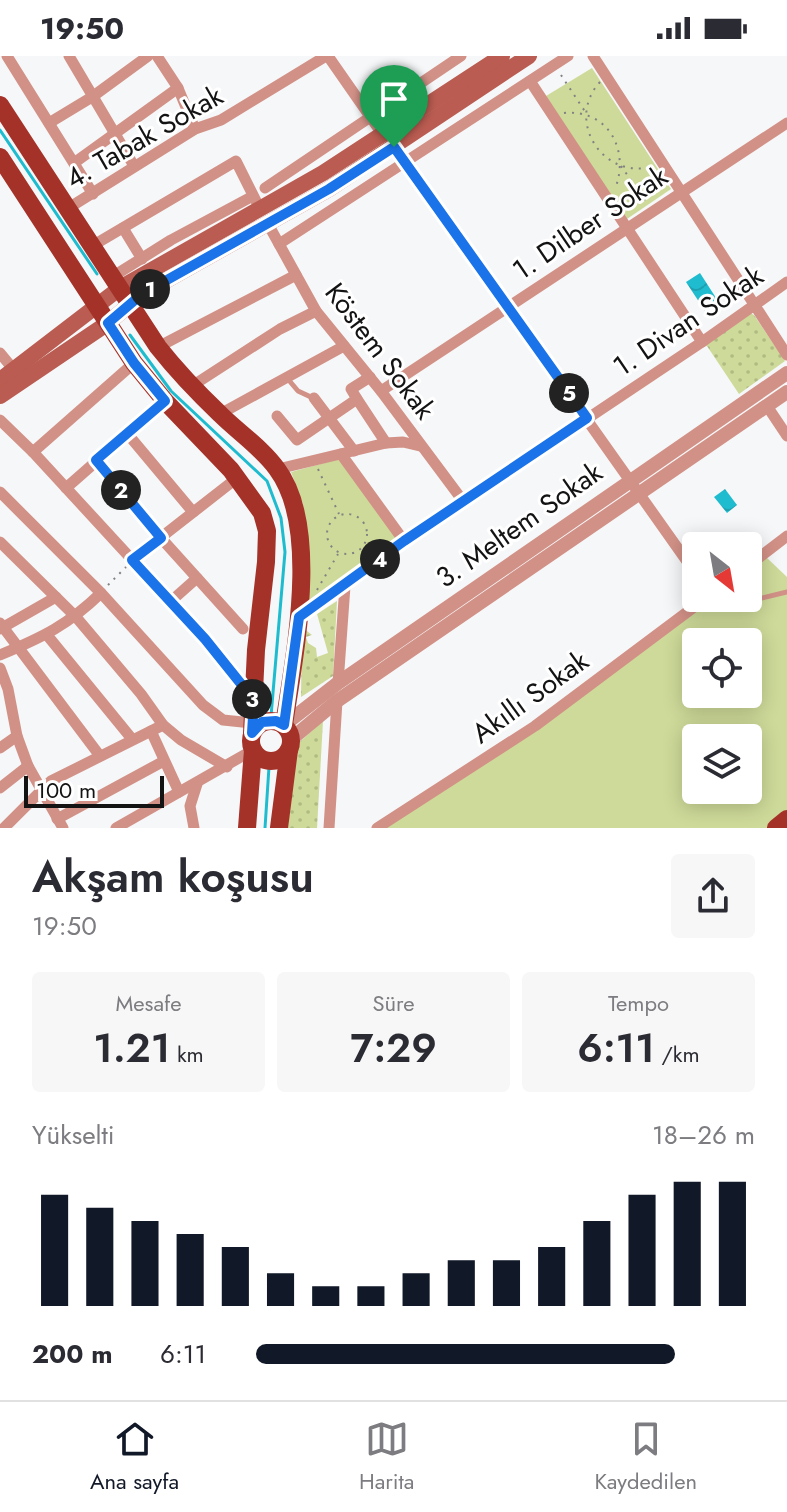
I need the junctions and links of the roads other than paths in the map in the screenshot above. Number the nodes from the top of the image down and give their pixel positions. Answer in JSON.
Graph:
{"nodes":[{"id":1,"x":7,"y":56,"type":"edge"},
{"id":2,"x":69,"y":56,"type":"edge"},
{"id":3,"x":148,"y":56,"type":"edge"},
{"id":4,"x":157,"y":56,"type":"edge"},
{"id":5,"x":327,"y":56,"type":"edge"},
{"id":6,"x":461,"y":56,"type":"edge"},
{"id":7,"x":502,"y":56,"type":"edge"},
{"id":8,"x":529,"y":56,"type":"edge"},
{"id":9,"x":568,"y":56,"type":"edge"},
{"id":10,"x":593,"y":56,"type":"edge"},
{"id":11,"x":530,"y":81,"type":"junction"},
{"id":12,"x":178,"y":88,"type":"junction"},
{"id":13,"x":92,"y":97,"type":"junction"},
{"id":14,"x":0,"y":105,"type":"edge"},
{"id":15,"x":371,"y":117,"type":"junction"},
{"id":16,"x":49,"y":123,"type":"junction"},
{"id":17,"x":787,"y":123,"type":"edge"},
{"id":18,"x":195,"y":129,"type":"junction"},
{"id":19,"x":115,"y":135,"type":"junction"},
{"id":20,"x":388,"y":141,"type":"junction"},
{"id":21,"x":74,"y":163,"type":"junction"},
{"id":22,"x":405,"y":163,"type":"junction"},
{"id":23,"x":134,"y":166,"type":"junction"},
{"id":24,"x":3,"y":169,"type":"edge"},
{"id":25,"x":265,"y":188,"type":"dead end"},
{"id":26,"x":682,"y":190,"type":"junction"},
{"id":27,"x":93,"y":194,"type":"junction"},
{"id":28,"x":67,"y":209,"type":"junction"},
{"id":29,"x":261,"y":210,"type":"junction"},
{"id":30,"x":123,"y":228,"type":"junction"},
{"id":31,"x":625,"y":229,"type":"junction"},
{"id":32,"x":279,"y":244,"type":"junction"},
{"id":33,"x":92,"y":246,"type":"junction"},
{"id":34,"x":142,"y":259,"type":"junction"},
{"id":35,"x":296,"y":275,"type":"junction"},
{"id":36,"x":116,"y":282,"type":"junction"},
{"id":37,"x":787,"y":282,"type":"edge"},
{"id":38,"x":132,"y":304,"type":"junction"},
{"id":39,"x":754,"y":305,"type":"junction"},
{"id":40,"x":97,"y":306,"type":"junction"},
{"id":41,"x":508,"y":308,"type":"junction"},
{"id":42,"x":316,"y":311,"type":"junction"},
{"id":43,"x":108,"y":323,"type":"junction"},
{"id":44,"x":702,"y":342,"type":"junction"},
{"id":45,"x":344,"y":346,"type":"junction"},
{"id":46,"x":158,"y":347,"type":"junction"},
{"id":47,"x":0,"y":353,"type":"edge"},
{"id":48,"x":787,"y":355,"type":"edge"},
{"id":49,"x":134,"y":363,"type":"junction"},
{"id":50,"x":787,"y":373,"type":"edge"},
{"id":51,"x":7,"y":375,"type":"edge"},
{"id":52,"x":370,"y":377,"type":"junction"},
{"id":53,"x":286,"y":378,"type":"junction"},
{"id":54,"x":192,"y":386,"type":"junction"},
{"id":55,"x":381,"y":391,"type":"junction"},
{"id":56,"x":787,"y":392,"type":"edge"},
{"id":57,"x":0,"y":396,"type":"edge"},
{"id":58,"x":314,"y":398,"type":"joint"},
{"id":59,"x":357,"y":399,"type":"junction"},
{"id":60,"x":165,"y":401,"type":"junction"},
{"id":61,"x":767,"y":406,"type":"junction"},
{"id":62,"x":220,"y":414,"type":"junction"},
{"id":63,"x":277,"y":416,"type":"dead end"},
{"id":64,"x":330,"y":418,"type":"junction"},
{"id":65,"x":587,"y":418,"type":"junction"},
{"id":66,"x":0,"y":420,"type":"edge"},
{"id":67,"x":126,"y":432,"type":"junction"},
{"id":68,"x":787,"y":436,"type":"edge"},
{"id":69,"x":386,"y":443,"type":"junction"},
{"id":70,"x":420,"y":446,"type":"junction"},
{"id":71,"x":354,"y":451,"type":"junction"},
{"id":72,"x":33,"y":452,"type":"junction"},
{"id":73,"x":341,"y":454,"type":"junction"},
{"id":74,"x":96,"y":460,"type":"junction"},
{"id":75,"x":278,"y":469,"type":"junction"},
{"id":76,"x":237,"y":478,"type":"junction"},
{"id":77,"x":631,"y":479,"type":"junction"},
{"id":78,"x":66,"y":488,"type":"junction"},
{"id":79,"x":0,"y":492,"type":"edge"},
{"id":80,"x":641,"y":494,"type":"junction"},
{"id":81,"x":463,"y":501,"type":"junction"},
{"id":82,"x":193,"y":512,"type":"junction"},
{"id":83,"x":787,"y":536,"type":"edge"},
{"id":84,"x":161,"y":538,"type":"junction"},
{"id":85,"x":404,"y":541,"type":"junction"},
{"id":86,"x":0,"y":542,"type":"edge"},
{"id":87,"x":682,"y":554,"type":"edge"},
{"id":88,"x":762,"y":555,"type":"edge"},
{"id":89,"x":132,"y":560,"type":"junction"},
{"id":90,"x":197,"y":578,"type":"junction"},
{"id":91,"x":345,"y":586,"type":"junction"},
{"id":92,"x":787,"y":592,"type":"edge"},
{"id":93,"x":101,"y":593,"type":"junction"},
{"id":94,"x":56,"y":597,"type":"junction"},
{"id":95,"x":762,"y":598,"type":"edge"},
{"id":96,"x":170,"y":602,"type":"junction"},
{"id":97,"x":687,"y":612,"type":"edge"},
{"id":98,"x":76,"y":617,"type":"junction"},
{"id":99,"x":299,"y":617,"type":"junction"},
{"id":100,"x":1,"y":627,"type":"edge"},
{"id":101,"x":243,"y":629,"type":"dead end"},
{"id":102,"x":47,"y":635,"type":"junction"},
{"id":103,"x":17,"y":648,"type":"junction"},
{"id":104,"x":0,"y":655,"type":"edge"},
{"id":105,"x":0,"y":668,"type":"edge"},
{"id":106,"x":0,"y":675,"type":"edge"},
{"id":107,"x":338,"y":683,"type":"junction"},
{"id":108,"x":254,"y":700,"type":"junction"},
{"id":109,"x":337,"y":701,"type":"junction"},
{"id":110,"x":11,"y":703,"type":"junction"},
{"id":111,"x":0,"y":711,"type":"edge"},
{"id":112,"x":163,"y":725,"type":"junction"},
{"id":113,"x":284,"y":725,"type":"junction"},
{"id":114,"x":151,"y":731,"type":"junction"},
{"id":115,"x":17,"y":736,"type":"junction"},
{"id":116,"x":252,"y":736,"type":"junction"},
{"id":117,"x":132,"y":739,"type":"junction"},
{"id":118,"x":290,"y":747,"type":"junction"},
{"id":119,"x":0,"y":748,"type":"edge"},
{"id":120,"x":100,"y":756,"type":"junction"},
{"id":121,"x":164,"y":761,"type":"junction"},
{"id":122,"x":28,"y":766,"type":"junction"},
{"id":123,"x":227,"y":767,"type":"junction"},
{"id":124,"x":197,"y":784,"type":"junction"},
{"id":125,"x":0,"y":788,"type":"edge"},
{"id":126,"x":40,"y":790,"type":"junction"},
{"id":127,"x":179,"y":792,"type":"junction"},
{"id":128,"x":136,"y":815,"type":"junction"},
{"id":129,"x":60,"y":824,"type":"edge"},
{"id":130,"x":4,"y":828,"type":"edge"},
{"id":131,"x":116,"y":828,"type":"edge"},
{"id":132,"x":143,"y":828,"type":"edge"},
{"id":133,"x":194,"y":828,"type":"edge"},
{"id":134,"x":247,"y":828,"type":"edge"},
{"id":135,"x":279,"y":828,"type":"edge"},
{"id":136,"x":329,"y":828,"type":"edge"},
{"id":137,"x":377,"y":828,"type":"edge"}],
"edges":[{"from":1,"to":16,"type":"street"},
{"from":2,"to":13,"type":"street"},
{"from":3,"to":13,"type":"street"},
{"from":4,"to":12,"type":"street"},
{"from":5,"to":15,"type":"street"},
{"from":5,"to":18,"type":"street","name":"4. Tabak Sokak"},
{"from":6,"to":15,"type":"street"},
{"from":7,"to":20,"type":"main road"},
{"from":8,"to":20,"type":"main road"},
{"from":9,"to":11,"type":"street"},
{"from":10,"to":26,"type":"street"},
{"from":11,"to":22,"type":"street"},
{"from":11,"to":31,"type":"street"},
{"from":12,"to":18,"type":"street"},
{"from":12,"to":19,"type":"street"},
{"from":13,"to":16,"type":"street"},
{"from":13,"to":19,"type":"street"},
{"from":14,"to":28,"type":"main road"},
{"from":15,"to":20,"type":"street"},
{"from":15,"to":25,"type":"street"},
{"from":16,"to":21,"type":"street"},
{"from":17,"to":26,"type":"street","name":"1. Dilber Sokak"},
{"from":18,"to":23,"type":"street","name":"4. Tabak Sokak"},
{"from":19,"to":21,"type":"street"},
{"from":19,"to":23,"type":"street"},
{"from":20,"to":22,"type":"street"},
{"from":20,"to":29,"type":"main road"},
{"from":21,"to":27,"type":"street"},
{"from":22,"to":32,"type":"street"},
{"from":22,"to":41,"type":"street"},
{"from":23,"to":27,"type":"street","name":"4. Tabak Sokak"},
{"from":24,"to":40,"type":"main road"},
{"from":26,"to":31,"type":"street","name":"1. Dilber Sokak"},
{"from":26,"to":39,"type":"street"},
{"from":27,"to":28,"type":"street","name":"4. Tabak Sokak"},
{"from":28,"to":33,"type":"main road"},
{"from":29,"to":30,"type":"street","name":"Köstem Sokak"},
{"from":29,"to":32,"type":"street","name":"Köstem Sokak"},
{"from":29,"to":34,"type":"street"},
{"from":29,"to":36,"type":"main road"},
{"from":29,"to":38,"type":"main road"},
{"from":30,"to":33,"type":"street"},
{"from":30,"to":34,"type":"street"},
{"from":31,"to":41,"type":"street","name":"1. Dilber Sokak"},
{"from":31,"to":44,"type":"street"},
{"from":32,"to":35,"type":"street","name":"Köstem Sokak"},
{"from":33,"to":36,"type":"main road"},
{"from":34,"to":36,"type":"street"},
{"from":35,"to":42,"type":"street","name":"Köstem Sokak"},
{"from":35,"to":46,"type":"street"},
{"from":36,"to":38,"type":"main road"},
{"from":36,"to":40,"type":"main road"},
{"from":37,"to":39,"type":"street","name":"1. Divan Sokak"},
{"from":38,"to":43,"type":"main road"},
{"from":38,"to":46,"type":"main road"},
{"from":39,"to":44,"type":"street","name":"1. Divan Sokak"},
{"from":39,"to":48,"type":"street"},
{"from":40,"to":43,"type":"main road"},
{"from":40,"to":51,"type":"main road"},
{"from":41,"to":55,"type":"street","name":"1. Dilber Sokak"},
{"from":41,"to":65,"type":"street"},
{"from":42,"to":45,"type":"street","name":"Köstem Sokak"},
{"from":42,"to":54,"type":"street"},
{"from":43,"to":49,"type":"main road"},
{"from":43,"to":57,"type":"main road"},
{"from":44,"to":65,"type":"street","name":"1. Divan Sokak"},
{"from":45,"to":52,"type":"street","name":"Köstem Sokak"},
{"from":45,"to":53,"type":"street"},
{"from":46,"to":54,"type":"main road"},
{"from":47,"to":51,"type":"street"},
{"from":49,"to":60,"type":"main road"},
{"from":49,"to":72,"type":"street"},
{"from":50,"to":77,"type":"street","name":"3. Meltem Sokak"},
{"from":52,"to":55,"type":"street","name":"Köstem Sokak"},
{"from":52,"to":59,"type":"street"},
{"from":53,"to":58,"type":"lane"},
{"from":53,"to":62,"type":"street"},
{"from":54,"to":62,"type":"main road"},
{"from":55,"to":70,"type":"street","name":"Köstem Sokak"},
{"from":56,"to":61,"type":"street","name":"3. Meltem Sokak"},
{"from":58,"to":64,"type":"street"},
{"from":59,"to":64,"type":"street"},
{"from":59,"to":69,"type":"street"},
{"from":60,"to":67,"type":"street"},
{"from":60,"to":76,"type":"main road"},
{"from":61,"to":68,"type":"street"},
{"from":61,"to":80,"type":"street","name":"3. Meltem Sokak"},
{"from":62,"to":75,"type":"main road"},
{"from":63,"to":64,"type":"street"},
{"from":64,"to":71,"type":"street"},
{"from":65,"to":77,"type":"street"},
{"from":65,"to":81,"type":"street","name":"1. Divan Sokak"},
{"from":66,"to":72,"type":"street"},
{"from":67,"to":74,"type":"street"},
{"from":67,"to":82,"type":"street"},
{"from":69,"to":70,"type":"street"},
{"from":69,"to":71,"type":"street"},
{"from":70,"to":81,"type":"street","name":"Köstem Sokak"},
{"from":71,"to":73,"type":"street"},
{"from":72,"to":78,"type":"street"},
{"from":73,"to":75,"type":"street"},
{"from":73,"to":85,"type":"street"},
{"from":74,"to":78,"type":"street"},
{"from":74,"to":84,"type":"street"},
{"from":75,"to":99,"type":"main road"},
{"from":76,"to":82,"type":"street"},
{"from":76,"to":108,"type":"main road"},
{"from":77,"to":80,"type":"street"},
{"from":77,"to":107,"type":"street","name":"3. Meltem Sokak"},
{"from":78,"to":89,"type":"street"},
{"from":79,"to":93,"type":"street"},
{"from":80,"to":87,"type":"street"},
{"from":80,"to":109,"type":"street","name":"3. Meltem Sokak"},
{"from":81,"to":85,"type":"street","name":"1. Divan Sokak"},
{"from":82,"to":84,"type":"street"},
{"from":83,"to":88,"type":"street"},
{"from":84,"to":89,"type":"street"},
{"from":84,"to":90,"type":"street"},
{"from":85,"to":91,"type":"street","name":"1. Divan Sokak"},
{"from":86,"to":94,"type":"street"},
{"from":89,"to":96,"type":"street"},
{"from":90,"to":96,"type":"street"},
{"from":90,"to":101,"type":"street"},
{"from":91,"to":99,"type":"street","name":"1. Divan Sokak"},
{"from":91,"to":107,"type":"street"},
{"from":92,"to":95,"type":"lane"},
{"from":93,"to":98,"type":"street"},
{"from":93,"to":116,"type":"street"},
{"from":94,"to":98,"type":"street"},
{"from":94,"to":100,"type":"street"},
{"from":96,"to":108,"type":"street"},
{"from":97,"to":137,"type":"street","name":"Akıllı Sokak"},
{"from":98,"to":102,"type":"street"},
{"from":98,"to":112,"type":"street"},
{"from":99,"to":113,"type":"main road"},
{"from":100,"to":103,"type":"street"},
{"from":102,"to":103,"type":"street"},
{"from":102,"to":117,"type":"street"},
{"from":103,"to":104,"type":"street"},
{"from":103,"to":120,"type":"street"},
{"from":105,"to":106,"type":"street"},
{"from":106,"to":110,"type":"street"},
{"from":107,"to":113,"type":"street","name":"3. Meltem Sokak"},
{"from":108,"to":116,"type":"main road"},
{"from":109,"to":118,"type":"street","name":"3. Meltem Sokak"},
{"from":109,"to":136,"type":"street"},
{"from":110,"to":111,"type":"street"},
{"from":110,"to":115,"type":"street"},
{"from":112,"to":114,"type":"street"},
{"from":112,"to":123,"type":"street"},
{"from":113,"to":116,"type":"main road"},
{"from":113,"to":118,"type":"main road"},
{"from":114,"to":117,"type":"street"},
{"from":114,"to":121,"type":"street"},
{"from":115,"to":119,"type":"street"},
{"from":115,"to":122,"type":"street"},
{"from":116,"to":118,"type":"main road"},
{"from":116,"to":123,"type":"street"},
{"from":116,"to":134,"type":"main road"},
{"from":117,"to":120,"type":"street"},
{"from":118,"to":135,"type":"main road"},
{"from":120,"to":126,"type":"street"},
{"from":121,"to":127,"type":"street"},
{"from":121,"to":129,"type":"street"},
{"from":122,"to":125,"type":"street"},
{"from":122,"to":126,"type":"street"},
{"from":123,"to":124,"type":"street"},
{"from":124,"to":127,"type":"street"},
{"from":124,"to":133,"type":"street"},
{"from":126,"to":129,"type":"street"},
{"from":126,"to":130,"type":"street"},
{"from":127,"to":128,"type":"street"},
{"from":128,"to":131,"type":"street"},
{"from":128,"to":132,"type":"street"}]}
